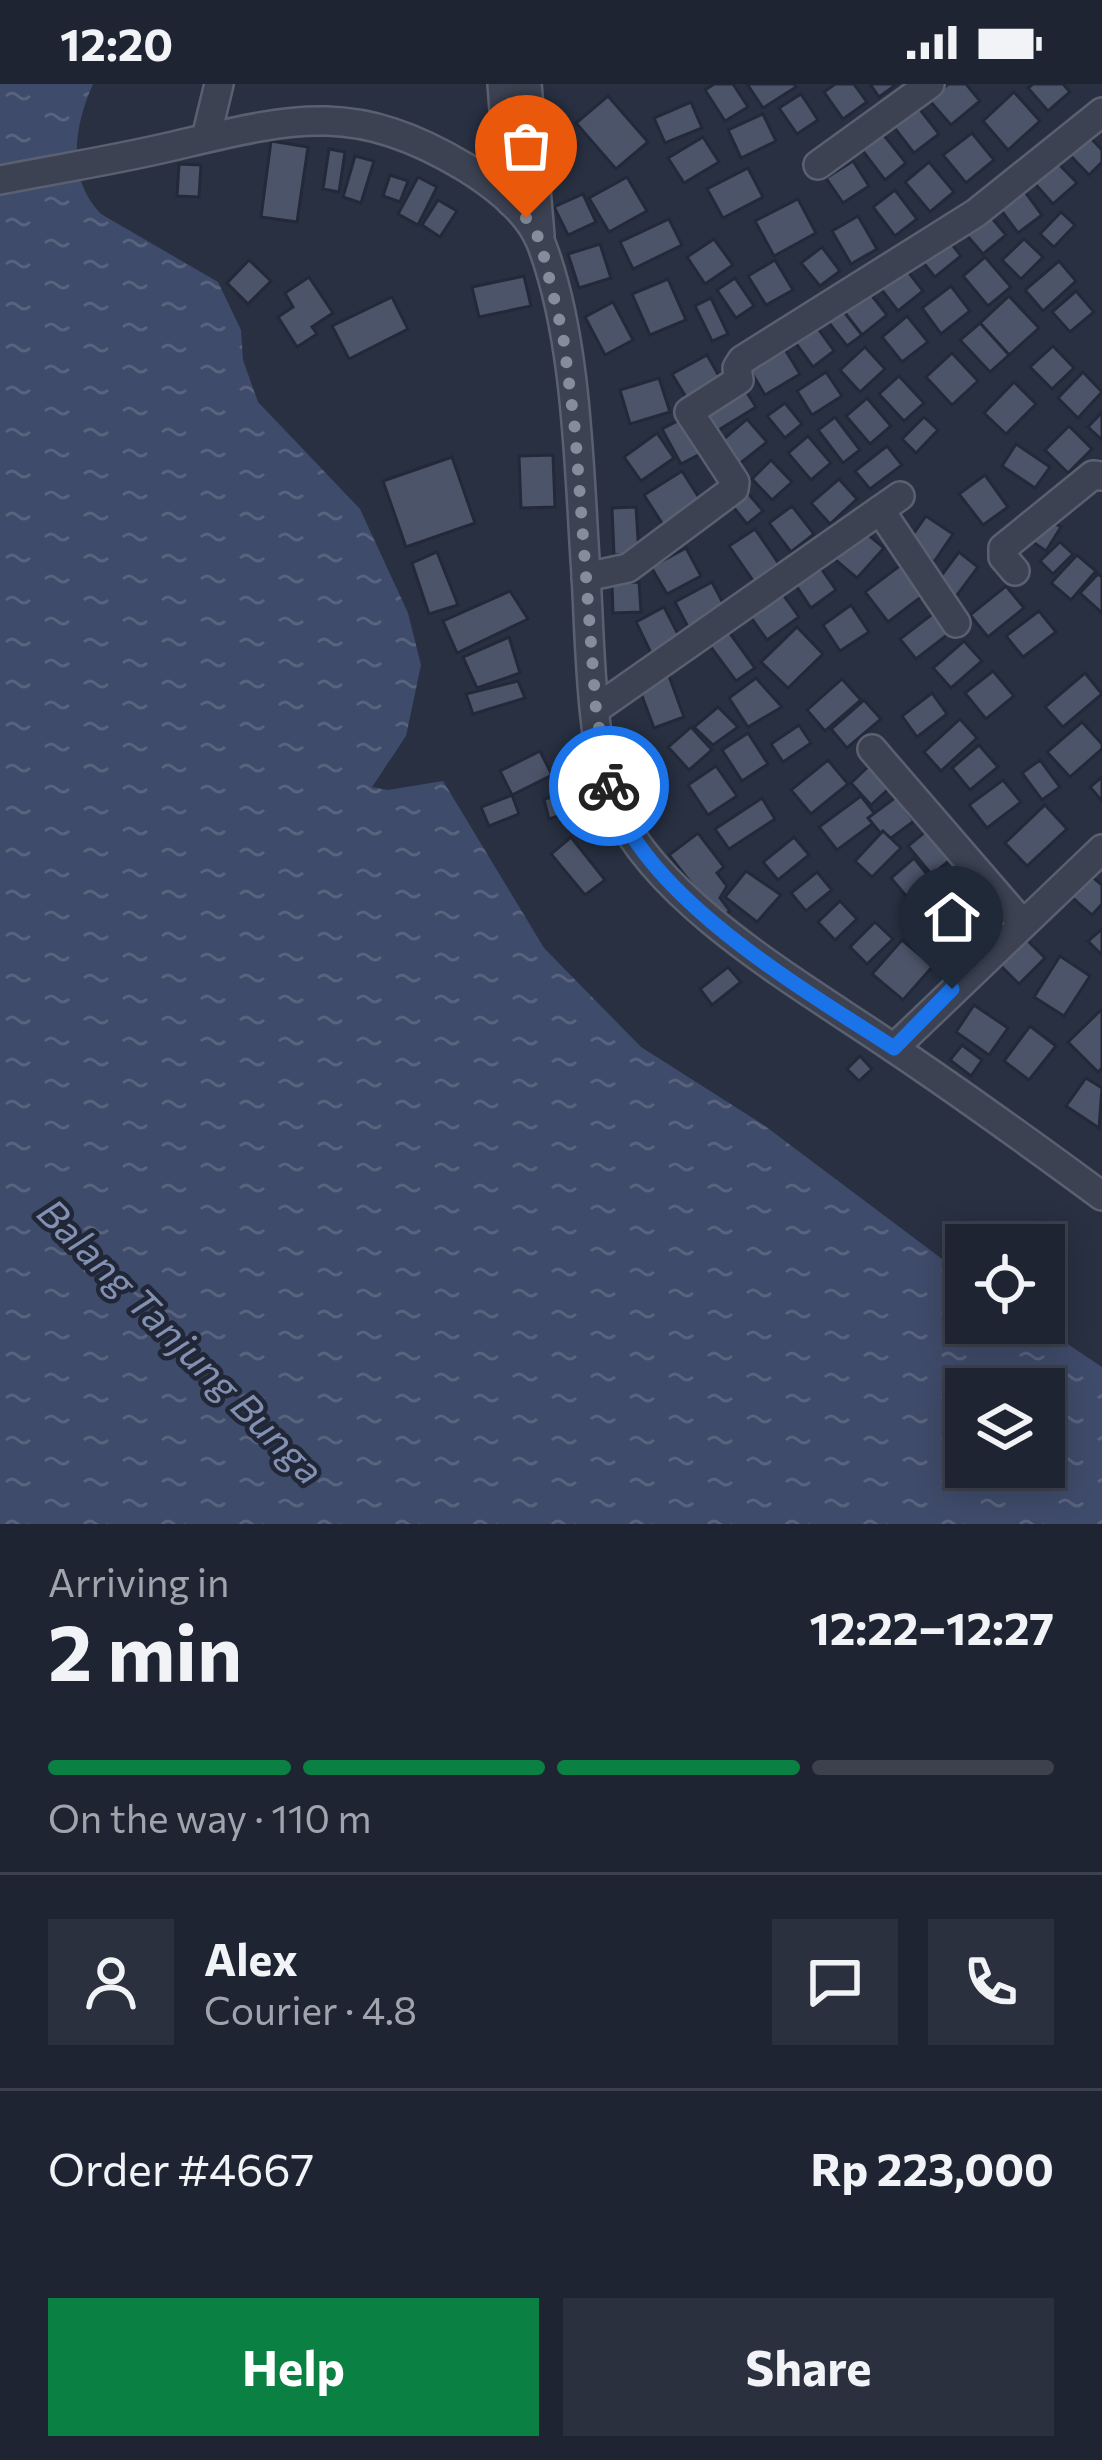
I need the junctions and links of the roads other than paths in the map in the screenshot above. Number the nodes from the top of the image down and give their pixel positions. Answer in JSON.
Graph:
{"nodes":[{"id":1,"x":219,"y":84,"type":"edge"},
{"id":2,"x":502,"y":84,"type":"edge"},
{"id":3,"x":527,"y":84,"type":"edge"},
{"id":4,"x":930,"y":84,"type":"edge"},
{"id":5,"x":1102,"y":112,"type":"edge"},
{"id":6,"x":206,"y":137,"type":"junction"},
{"id":7,"x":818,"y":165,"type":"dead end"},
{"id":8,"x":0,"y":180,"type":"edge"},
{"id":9,"x":511,"y":202,"type":"junction"},
{"id":10,"x":540,"y":240,"type":"junction"},
{"id":11,"x":1102,"y":476,"type":"edge"},
{"id":12,"x":1015,"y":571,"type":"dead end"},
{"id":13,"x":586,"y":577,"type":"junction"},
{"id":14,"x":956,"y":623,"type":"dead end"},
{"id":15,"x":596,"y":710,"type":"junction"},
{"id":16,"x":872,"y":749,"type":"dead end"},
{"id":17,"x":1102,"y":849,"type":"edge"},
{"id":18,"x":1022,"y":923,"type":"junction"},
{"id":19,"x":894,"y":1048,"type":"junction"},
{"id":20,"x":1102,"y":1196,"type":"edge"}],
"edges":[{"from":1,"to":6,"type":"street"},
{"from":2,"to":9,"type":"street"},
{"from":3,"to":10,"type":"street"},
{"from":4,"to":7,"type":"street"},
{"from":5,"to":13,"type":"street"},
{"from":6,"to":8,"type":"street"},
{"from":6,"to":9,"type":"street"},
{"from":9,"to":10,"type":"street"},
{"from":10,"to":13,"type":"street"},
{"from":11,"to":12,"type":"street"},
{"from":13,"to":15,"type":"street"},
{"from":14,"to":15,"type":"street"},
{"from":15,"to":19,"type":"street"},
{"from":16,"to":18,"type":"street"},
{"from":17,"to":18,"type":"street"},
{"from":18,"to":19,"type":"street"},
{"from":19,"to":20,"type":"street"}]}
